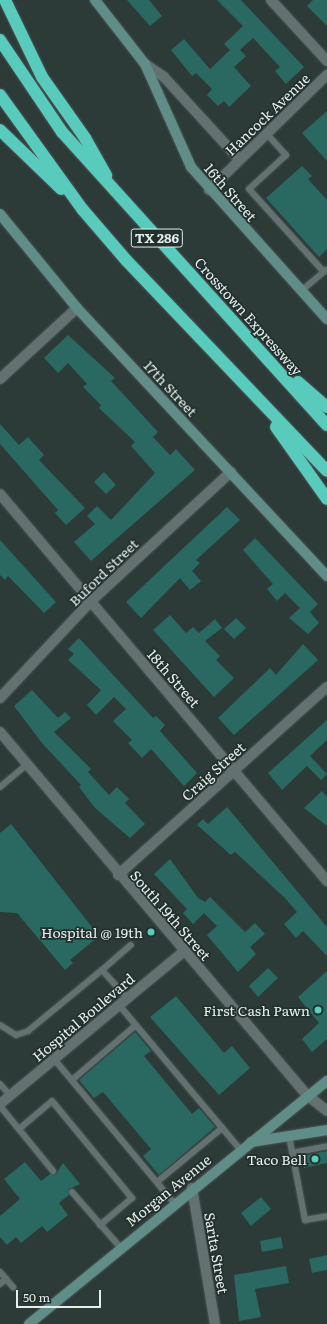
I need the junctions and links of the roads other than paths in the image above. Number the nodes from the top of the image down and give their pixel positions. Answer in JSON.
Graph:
{"nodes":[{"id":1,"x":5,"y":0,"type":"edge"},
{"id":2,"x":95,"y":0,"type":"edge"},
{"id":3,"x":270,"y":0,"type":"edge"},
{"id":4,"x":0,"y":40,"type":"edge"},
{"id":5,"x":327,"y":61,"type":"edge"},
{"id":6,"x":145,"y":64,"type":"junction"},
{"id":7,"x":327,"y":75,"type":"edge"},
{"id":8,"x":0,"y":95,"type":"edge"},
{"id":9,"x":0,"y":130,"type":"edge"},
{"id":10,"x":266,"y":133,"type":"junction"},
{"id":11,"x":239,"y":159,"type":"junction"},
{"id":12,"x":209,"y":190,"type":"junction"},
{"id":13,"x":117,"y":195,"type":"junction"},
{"id":14,"x":83,"y":210,"type":"junction"},
{"id":15,"x":0,"y":214,"type":"edge"},
{"id":16,"x":325,"y":270,"type":"edge"},
{"id":17,"x":301,"y":291,"type":"junction"},
{"id":18,"x":77,"y":308,"type":"junction"},
{"id":19,"x":327,"y":319,"type":"edge"},
{"id":20,"x":267,"y":356,"type":"junction"},
{"id":21,"x":0,"y":379,"type":"edge"},
{"id":22,"x":251,"y":392,"type":"junction"},
{"id":23,"x":327,"y":407,"type":"edge"},
{"id":24,"x":327,"y":425,"type":"edge"},
{"id":25,"x":327,"y":471,"type":"edge"},
{"id":26,"x":231,"y":472,"type":"junction"},
{"id":27,"x":0,"y":494,"type":"edge"},
{"id":28,"x":327,"y":499,"type":"edge"},
{"id":29,"x":327,"y":576,"type":"edge"},
{"id":30,"x":90,"y":602,"type":"junction"},
{"id":31,"x":327,"y":688,"type":"edge"},
{"id":32,"x":0,"y":698,"type":"edge"},
{"id":33,"x":0,"y":732,"type":"edge"},
{"id":34,"x":26,"y":764,"type":"junction"},
{"id":35,"x":236,"y":770,"type":"junction"},
{"id":36,"x":0,"y":786,"type":"edge"},
{"id":37,"x":118,"y":875,"type":"junction"},
{"id":38,"x":327,"y":881,"type":"edge"},
{"id":39,"x":131,"y":945,"type":"dead end"},
{"id":40,"x":184,"y":951,"type":"junction"},
{"id":41,"x":102,"y":970,"type":"junction"},
{"id":42,"x":127,"y":998,"type":"junction"},
{"id":43,"x":119,"y":1005,"type":"junction"},
{"id":44,"x":0,"y":1025,"type":"edge"},
{"id":45,"x":136,"y":1025,"type":"junction"},
{"id":46,"x":54,"y":1059,"type":"junction"},
{"id":47,"x":72,"y":1080,"type":"junction"},
{"id":48,"x":327,"y":1081,"type":"edge"},
{"id":49,"x":0,"y":1084,"type":"edge"},
{"id":50,"x":10,"y":1095,"type":"junction"},
{"id":51,"x":308,"y":1096,"type":"junction"},
{"id":52,"x":0,"y":1105,"type":"edge"},
{"id":53,"x":327,"y":1111,"type":"edge"},
{"id":54,"x":222,"y":1128,"type":"junction"},
{"id":55,"x":18,"y":1129,"type":"junction"},
{"id":56,"x":327,"y":1130,"type":"edge"},
{"id":57,"x":289,"y":1136,"type":"junction"},
{"id":58,"x":249,"y":1142,"type":"junction"},
{"id":59,"x":327,"y":1146,"type":"edge"},
{"id":60,"x":240,"y":1149,"type":"junction"},
{"id":61,"x":292,"y":1153,"type":"junction"},
{"id":62,"x":53,"y":1171,"type":"dead end"},
{"id":63,"x":157,"y":1182,"type":"junction"},
{"id":64,"x":192,"y":1188,"type":"junction"},
{"id":65,"x":72,"y":1192,"type":"dead end"},
{"id":66,"x":174,"y":1203,"type":"junction"},
{"id":67,"x":327,"y":1216,"type":"edge"},
{"id":68,"x":100,"y":1225,"type":"junction"},
{"id":69,"x":120,"y":1247,"type":"junction"},
{"id":70,"x":0,"y":1272,"type":"edge"},
{"id":71,"x":6,"y":1279,"type":"junction"},
{"id":72,"x":0,"y":1284,"type":"edge"},
{"id":73,"x":13,"y":1287,"type":"dead end"},
{"id":74,"x":31,"y":1323,"type":"edge"},
{"id":75,"x":215,"y":1324,"type":"edge"}],
"edges":[{"from":1,"to":13,"type":"highway"},
{"from":2,"to":6,"type":"main road","name":"16th Street"},
{"from":3,"to":5,"type":"street"},
{"from":4,"to":13,"type":"highway","name":"Crosstown Expressway","number":"TX 286"},
{"from":6,"to":11,"type":"street","name":"16th Street"},
{"from":6,"to":12,"type":"main road","name":"16th Street"},
{"from":7,"to":10,"type":"street","name":"Hancock Avenue"},
{"from":8,"to":14,"type":"highway","number":"TX 286"},
{"from":9,"to":14,"type":"highway"},
{"from":10,"to":11,"type":"street","name":"Hancock Avenue"},
{"from":10,"to":16,"type":"lane"},
{"from":11,"to":12,"type":"street","name":"Hancock Avenue"},
{"from":12,"to":17,"type":"main road","name":"16th Street"},
{"from":13,"to":20,"type":"highway","name":"Crosstown Expressway","number":"TX 286"},
{"from":14,"to":22,"type":"highway","number":"TX 286"},
{"from":15,"to":18,"type":"main road","name":"17th Street"},
{"from":16,"to":17,"type":"lane"},
{"from":17,"to":19,"type":"main road","name":"16th Street"},
{"from":18,"to":21,"type":"street"},
{"from":18,"to":26,"type":"main road","name":"17th Street"},
{"from":20,"to":23,"type":"highway"},
{"from":20,"to":24,"type":"highway","name":"Crosstown Expressway","number":"TX 286"},
{"from":22,"to":25,"type":"highway","number":"TX 286"},
{"from":22,"to":28,"type":"highway"},
{"from":26,"to":29,"type":"main road","name":"17th Street"},
{"from":26,"to":30,"type":"street","name":"Buford Street"},
{"from":27,"to":30,"type":"street","name":"18th Street"},
{"from":30,"to":32,"type":"street","name":"Buford Street"},
{"from":30,"to":35,"type":"street","name":"18th Street"},
{"from":31,"to":35,"type":"street","name":"Craig Street"},
{"from":33,"to":34,"type":"street","name":"South 19th Street"},
{"from":34,"to":36,"type":"lane"},
{"from":34,"to":37,"type":"street","name":"South 19th Street"},
{"from":35,"to":37,"type":"street","name":"Craig Street"},
{"from":35,"to":38,"type":"street","name":"18th Street"},
{"from":37,"to":40,"type":"street","name":"South 19th Street"},
{"from":39,"to":41,"type":"lane"},
{"from":40,"to":42,"type":"street","name":"Hospital Boulevard"},
{"from":40,"to":51,"type":"street","name":"South 19th Street"},
{"from":41,"to":42,"type":"lane"},
{"from":41,"to":44,"type":"lane"},
{"from":42,"to":43,"type":"street","name":"Hospital Boulevard"},
{"from":43,"to":45,"type":"lane"},
{"from":43,"to":46,"type":"street","name":"Hospital Boulevard"},
{"from":45,"to":47,"type":"lane"},
{"from":45,"to":54,"type":"lane"},
{"from":46,"to":47,"type":"lane"},
{"from":46,"to":50,"type":"street","name":"Hospital Boulevard"},
{"from":47,"to":63,"type":"lane"},
{"from":48,"to":51,"type":"main road","name":"Morgan Avenue"},
{"from":49,"to":50,"type":"lane"},
{"from":50,"to":52,"type":"street","name":"Hospital Boulevard"},
{"from":51,"to":53,"type":"street","name":"South 19th Street"},
{"from":51,"to":58,"type":"main road","name":"Morgan Avenue"},
{"from":52,"to":55,"type":"lane"},
{"from":54,"to":60,"type":"lane"},
{"from":54,"to":63,"type":"lane"},
{"from":55,"to":62,"type":"lane"},
{"from":55,"to":68,"type":"lane"},
{"from":56,"to":57,"type":"main road"},
{"from":57,"to":58,"type":"main road"},
{"from":57,"to":61,"type":"lane"},
{"from":58,"to":60,"type":"main road","name":"Morgan Avenue"},
{"from":59,"to":61,"type":"lane"},
{"from":60,"to":64,"type":"main road","name":"Morgan Avenue"},
{"from":61,"to":67,"type":"lane"},
{"from":63,"to":66,"type":"lane"},
{"from":64,"to":66,"type":"main road","name":"Morgan Avenue"},
{"from":64,"to":75,"type":"street","name":"Sarita Street"},
{"from":65,"to":68,"type":"lane"},
{"from":66,"to":69,"type":"main road","name":"Morgan Avenue"},
{"from":68,"to":69,"type":"lane"},
{"from":69,"to":74,"type":"main road","name":"Morgan Avenue"},
{"from":70,"to":71,"type":"lane"},
{"from":71,"to":72,"type":"lane"},
{"from":71,"to":73,"type":"lane"}]}
